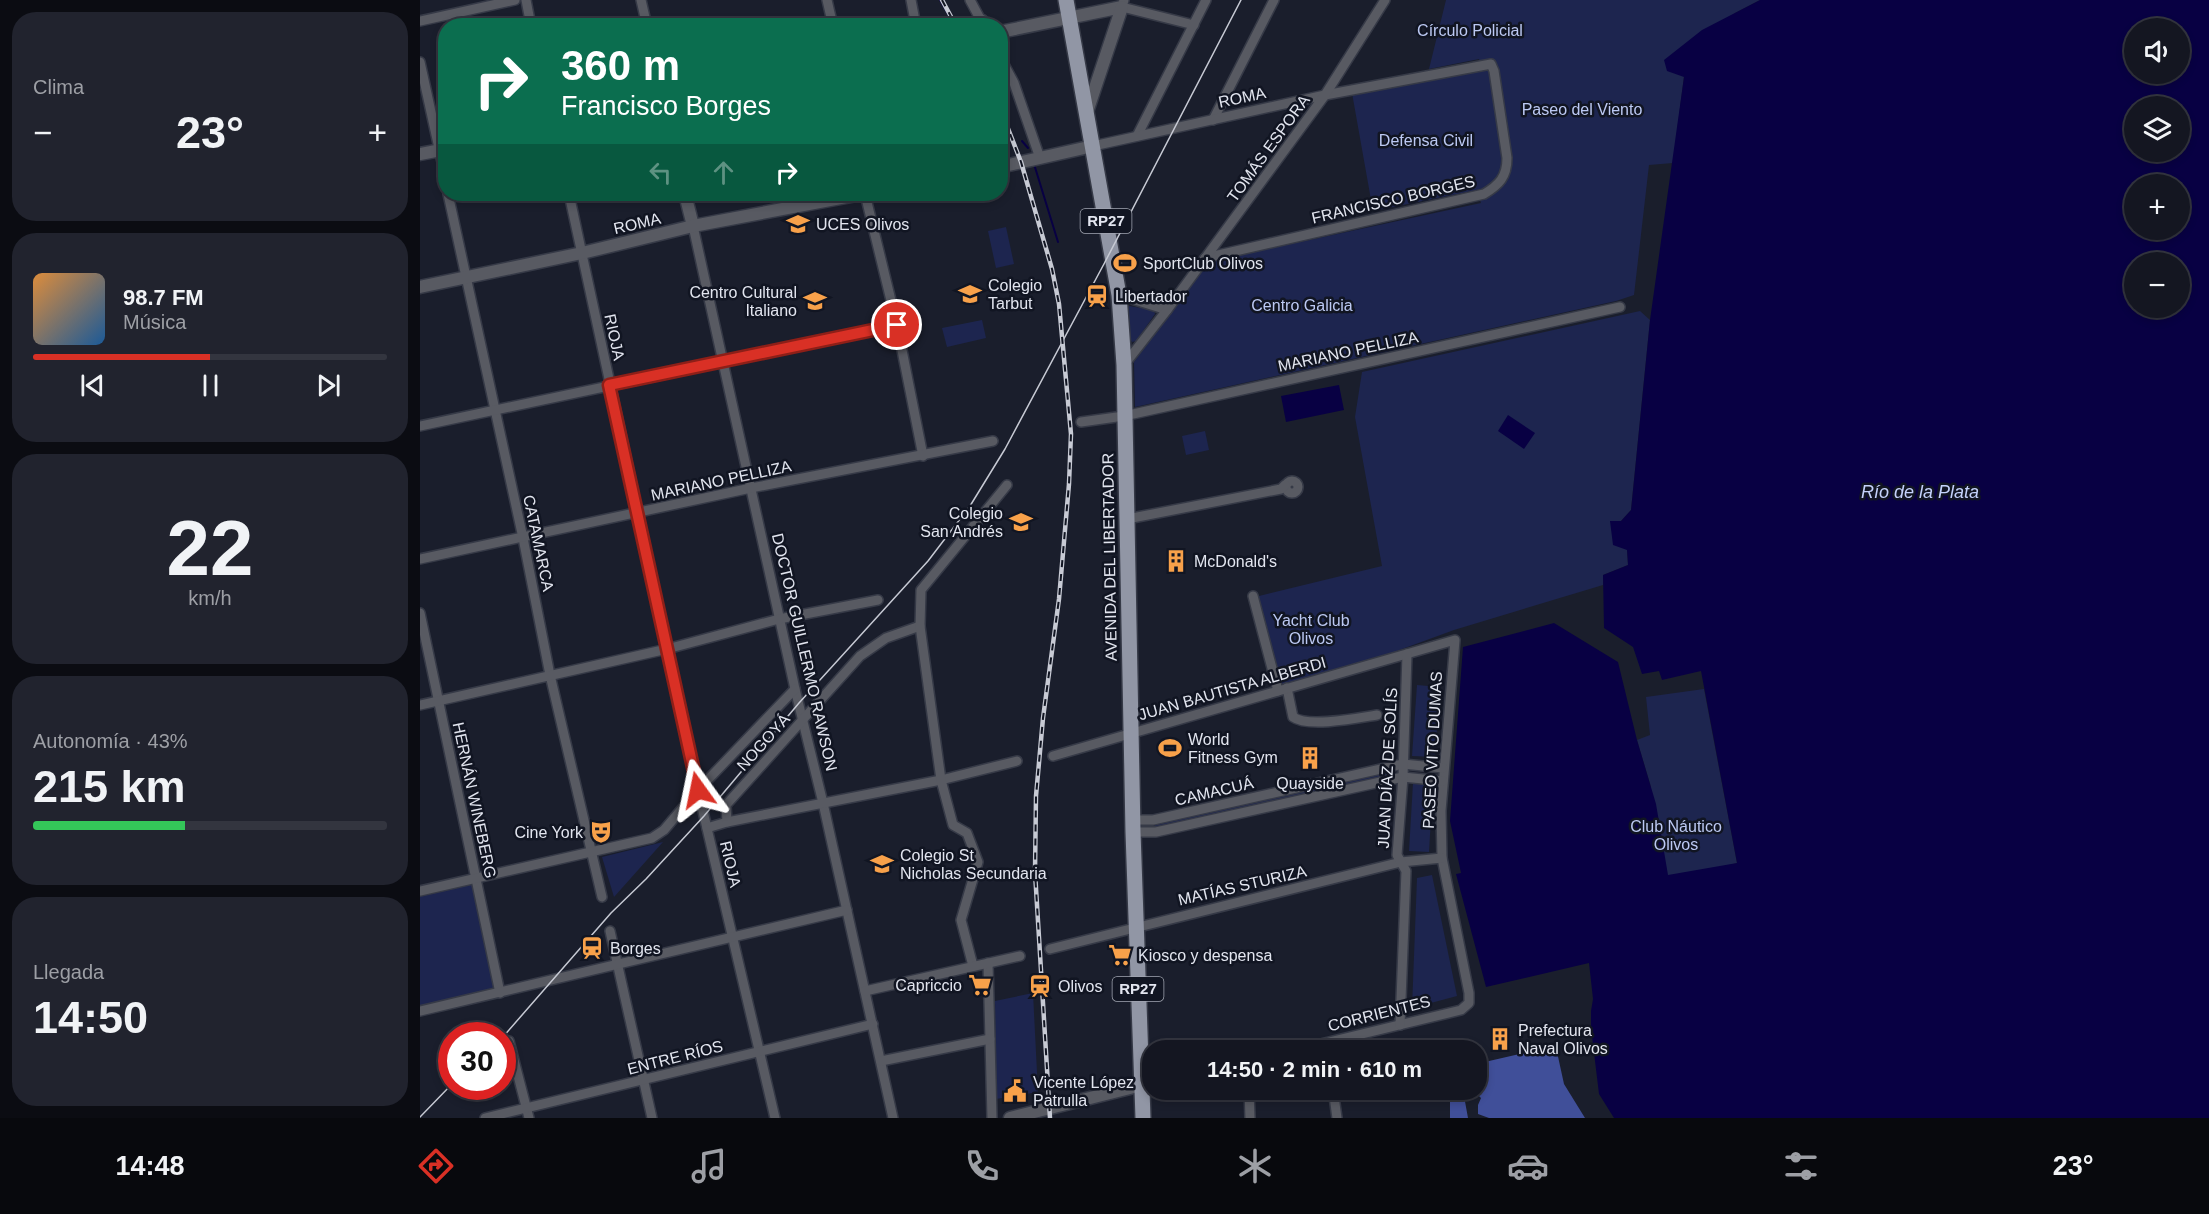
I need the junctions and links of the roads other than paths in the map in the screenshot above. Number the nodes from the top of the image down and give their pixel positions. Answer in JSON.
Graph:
{"nodes":[{"id":1,"x":515,"y":0,"type":"edge"},
{"id":2,"x":526,"y":0,"type":"edge"},
{"id":3,"x":641,"y":0,"type":"edge"},
{"id":4,"x":827,"y":0,"type":"edge"},
{"id":5,"x":911,"y":0,"type":"edge"},
{"id":6,"x":970,"y":0,"type":"edge"},
{"id":7,"x":1066,"y":0,"type":"edge"},
{"id":8,"x":1206,"y":0,"type":"edge"},
{"id":9,"x":1274,"y":0,"type":"edge"},
{"id":10,"x":1385,"y":0,"type":"edge"},
{"id":11,"x":1123,"y":4,"type":"edge"},
{"id":12,"x":529,"y":18,"type":"edge"},
{"id":13,"x":645,"y":18,"type":"edge"},
{"id":14,"x":831,"y":18,"type":"edge"},
{"id":15,"x":914,"y":18,"type":"edge"},
{"id":16,"x":980,"y":18,"type":"edge"},
{"id":17,"x":1069,"y":19,"type":"junction"},
{"id":18,"x":420,"y":21,"type":"edge"},
{"id":19,"x":1194,"y":25,"type":"junction"},
{"id":20,"x":1008,"y":30,"type":"edge"},
{"id":21,"x":420,"y":62,"type":"edge"},
{"id":22,"x":1491,"y":64,"type":"joint"},
{"id":23,"x":1008,"y":72,"type":"edge"},
{"id":24,"x":1325,"y":95,"type":"junction"},
{"id":25,"x":1087,"y":113,"type":"junction"},
{"id":26,"x":1214,"y":120,"type":"junction"},
{"id":27,"x":438,"y":133,"type":"edge"},
{"id":28,"x":1137,"y":136,"type":"junction"},
{"id":29,"x":1093,"y":146,"type":"junction"},
{"id":30,"x":438,"y":150,"type":"edge"},
{"id":31,"x":420,"y":154,"type":"edge"},
{"id":32,"x":1040,"y":158,"type":"junction"},
{"id":33,"x":1008,"y":165,"type":"edge"},
{"id":34,"x":450,"y":201,"type":"edge"},
{"id":35,"x":571,"y":201,"type":"edge"},
{"id":36,"x":688,"y":201,"type":"edge"},
{"id":37,"x":827,"y":201,"type":"edge"},
{"id":38,"x":866,"y":201,"type":"edge"},
{"id":39,"x":693,"y":226,"type":"junction"},
{"id":40,"x":582,"y":253,"type":"junction"},
{"id":41,"x":1205,"y":258,"type":"junction"},
{"id":42,"x":466,"y":278,"type":"junction"},
{"id":43,"x":420,"y":287,"type":"edge"},
{"id":44,"x":1119,"y":295,"type":"junction"},
{"id":45,"x":1620,"y":307,"type":"dead end"},
{"id":46,"x":1167,"y":310,"type":"junction"},
{"id":47,"x":897,"y":325,"type":"junction"},
{"id":48,"x":723,"y":361,"type":"junction"},
{"id":49,"x":1124,"y":365,"type":"junction"},
{"id":50,"x":609,"y":385,"type":"junction"},
{"id":51,"x":495,"y":410,"type":"junction"},
{"id":52,"x":1124,"y":416,"type":"junction"},
{"id":53,"x":1081,"y":422,"type":"dead end"},
{"id":54,"x":420,"y":426,"type":"edge"},
{"id":55,"x":993,"y":441,"type":"dead end"},
{"id":56,"x":923,"y":456,"type":"junction"},
{"id":57,"x":1007,"y":485,"type":"dead end"},
{"id":58,"x":751,"y":488,"type":"junction"},
{"id":59,"x":1285,"y":488,"type":"dead end"},
{"id":60,"x":638,"y":513,"type":"junction"},
{"id":61,"x":1127,"y":519,"type":"junction"},
{"id":62,"x":523,"y":538,"type":"junction"},
{"id":63,"x":420,"y":559,"type":"edge"},
{"id":64,"x":1253,"y":596,"type":"dead end"},
{"id":65,"x":878,"y":600,"type":"dead end"},
{"id":66,"x":420,"y":613,"type":"edge"},
{"id":67,"x":779,"y":619,"type":"junction"},
{"id":68,"x":920,"y":627,"type":"junction"},
{"id":69,"x":1455,"y":640,"type":"joint"},
{"id":70,"x":667,"y":649,"type":"junction"},
{"id":71,"x":1407,"y":654,"type":"junction"},
{"id":72,"x":550,"y":675,"type":"junction"},
{"id":73,"x":795,"y":689,"type":"junction"},
{"id":74,"x":1282,"y":690,"type":"junction"},
{"id":75,"x":438,"y":701,"type":"junction"},
{"id":76,"x":420,"y":705,"type":"edge"},
{"id":77,"x":1377,"y":715,"type":"dead end"},
{"id":78,"x":804,"y":720,"type":"junction"},
{"id":79,"x":1131,"y":733,"type":"junction"},
{"id":80,"x":1053,"y":756,"type":"dead end"},
{"id":81,"x":1017,"y":761,"type":"dead end"},
{"id":82,"x":1403,"y":764,"type":"junction"},
{"id":83,"x":1443,"y":768,"type":"junction"},
{"id":84,"x":1403,"y":777,"type":"junction"},
{"id":85,"x":941,"y":780,"type":"junction"},
{"id":86,"x":1443,"y":781,"type":"junction"},
{"id":87,"x":1326,"y":782,"type":"junction"},
{"id":88,"x":698,"y":790,"type":"junction"},
{"id":89,"x":1328,"y":793,"type":"junction"},
{"id":90,"x":823,"y":803,"type":"junction"},
{"id":91,"x":1206,"y":808,"type":"junction"},
{"id":92,"x":1208,"y":820,"type":"junction"},
{"id":93,"x":727,"y":822,"type":"junction"},
{"id":94,"x":1133,"y":826,"type":"junction"},
{"id":95,"x":707,"y":828,"type":"junction"},
{"id":96,"x":591,"y":853,"type":"junction"},
{"id":97,"x":1442,"y":858,"type":"junction"},
{"id":98,"x":1401,"y":862,"type":"junction"},
{"id":99,"x":476,"y":877,"type":"junction"},
{"id":100,"x":420,"y":891,"type":"edge"},
{"id":101,"x":602,"y":897,"type":"dead end"},
{"id":102,"x":847,"y":910,"type":"junction"},
{"id":103,"x":1136,"y":926,"type":"junction"},
{"id":104,"x":610,"y":932,"type":"dead end"},
{"id":105,"x":732,"y":936,"type":"junction"},
{"id":106,"x":1050,"y":949,"type":"dead end"},
{"id":107,"x":1020,"y":956,"type":"dead end"},
{"id":108,"x":617,"y":963,"type":"junction"},
{"id":109,"x":988,"y":963,"type":"junction"},
{"id":110,"x":973,"y":966,"type":"junction"},
{"id":111,"x":865,"y":991,"type":"junction"},
{"id":112,"x":500,"y":993,"type":"junction"},
{"id":113,"x":1469,"y":1003,"type":"joint"},
{"id":114,"x":420,"y":1011,"type":"edge"},
{"id":115,"x":873,"y":1024,"type":"junction"},
{"id":116,"x":1400,"y":1025,"type":"junction"},
{"id":117,"x":990,"y":1039,"type":"junction"},
{"id":118,"x":1144,"y":1040,"type":"edge"},
{"id":119,"x":1350,"y":1040,"type":"edge"},
{"id":120,"x":759,"y":1052,"type":"junction"},
{"id":121,"x":881,"y":1062,"type":"junction"},
{"id":122,"x":516,"y":1067,"type":"edge"},
{"id":123,"x":644,"y":1080,"type":"junction"},
{"id":124,"x":1142,"y":1085,"type":"edge"},
{"id":125,"x":1145,"y":1100,"type":"edge"},
{"id":126,"x":1249,"y":1100,"type":"edge"},
{"id":127,"x":1335,"y":1100,"type":"edge"},
{"id":128,"x":527,"y":1108,"type":"junction"},
{"id":129,"x":992,"y":1114,"type":"edge"},
{"id":130,"x":1029,"y":1116,"type":"edge"},
{"id":131,"x":485,"y":1118,"type":"edge"},
{"id":132,"x":529,"y":1118,"type":"edge"},
{"id":133,"x":652,"y":1118,"type":"edge"},
{"id":134,"x":775,"y":1118,"type":"edge"},
{"id":135,"x":893,"y":1118,"type":"edge"},
{"id":136,"x":1010,"y":1118,"type":"edge"},
{"id":137,"x":1143,"y":1118,"type":"edge"},
{"id":138,"x":1250,"y":1118,"type":"edge"},
{"id":139,"x":1337,"y":1118,"type":"edge"}],
"edges":[{"from":1,"to":18,"type":"street"},
{"from":2,"to":12,"type":"street"},
{"from":3,"to":13,"type":"street"},
{"from":4,"to":14,"type":"street"},
{"from":5,"to":15,"type":"street"},
{"from":6,"to":16,"type":"street"},
{"from":7,"to":17,"type":"main road","name":"AVENIDA DEL LIBERTADOR","number":"RP27"},
{"from":8,"to":19,"type":"street"},
{"from":9,"to":26,"type":"street"},
{"from":10,"to":24,"type":"street","name":"TOMÁS ESPORA"},
{"from":11,"to":17,"type":"street"},
{"from":11,"to":19,"type":"street"},
{"from":11,"to":25,"type":"street"},
{"from":17,"to":20,"type":"street"},
{"from":17,"to":25,"type":"main road","name":"AVENIDA DEL LIBERTADOR","number":"RP27"},
{"from":19,"to":28,"type":"street"},
{"from":21,"to":27,"type":"street"},
{"from":22,"to":24,"type":"street","name":"ROMA"},
{"from":22,"to":41,"type":"street","name":"FRANCISCO BORGES"},
{"from":23,"to":32,"type":"street"},
{"from":24,"to":26,"type":"street","name":"ROMA"},
{"from":24,"to":41,"type":"street","name":"TOMÁS ESPORA"},
{"from":25,"to":29,"type":"main road","name":"AVENIDA DEL LIBERTADOR","number":"RP27"},
{"from":26,"to":28,"type":"street","name":"ROMA"},
{"from":28,"to":29,"type":"street","name":"ROMA"},
{"from":29,"to":32,"type":"street","name":"ROMA"},
{"from":29,"to":44,"type":"main road","name":"AVENIDA DEL LIBERTADOR","number":"RP27"},
{"from":30,"to":31,"type":"street"},
{"from":32,"to":33,"type":"street","name":"ROMA"},
{"from":34,"to":42,"type":"street","name":"CATAMARCA"},
{"from":35,"to":40,"type":"street","name":"RIOJA"},
{"from":36,"to":39,"type":"street","name":"DOCTOR GUILLERMO RAWSON"},
{"from":37,"to":39,"type":"street","name":"ROMA"},
{"from":38,"to":47,"type":"street"},
{"from":39,"to":40,"type":"street","name":"ROMA"},
{"from":39,"to":48,"type":"street","name":"DOCTOR GUILLERMO RAWSON"},
{"from":40,"to":42,"type":"street","name":"ROMA"},
{"from":40,"to":50,"type":"street","name":"RIOJA"},
{"from":41,"to":46,"type":"street","name":"TOMÁS ESPORA"},
{"from":42,"to":43,"type":"street","name":"ROMA"},
{"from":42,"to":51,"type":"street","name":"CATAMARCA"},
{"from":44,"to":46,"type":"street"},
{"from":44,"to":49,"type":"main road","name":"AVENIDA DEL LIBERTADOR","number":"RP27"},
{"from":45,"to":52,"type":"street","name":"MARIANO PELLIZA"},
{"from":46,"to":49,"type":"street","name":"TOMÁS ESPORA"},
{"from":47,"to":48,"type":"street"},
{"from":47,"to":56,"type":"street"},
{"from":48,"to":50,"type":"street"},
{"from":48,"to":58,"type":"street","name":"DOCTOR GUILLERMO RAWSON"},
{"from":49,"to":52,"type":"main road","name":"AVENIDA DEL LIBERTADOR","number":"RP27"},
{"from":50,"to":51,"type":"street"},
{"from":50,"to":60,"type":"street","name":"RIOJA"},
{"from":51,"to":54,"type":"street"},
{"from":51,"to":62,"type":"street","name":"CATAMARCA"},
{"from":52,"to":53,"type":"street","name":"MARIANO PELLIZA"},
{"from":52,"to":61,"type":"main road","name":"AVENIDA DEL LIBERTADOR","number":"RP27"},
{"from":55,"to":56,"type":"street","name":"MARIANO PELLIZA"},
{"from":56,"to":58,"type":"street","name":"MARIANO PELLIZA"},
{"from":57,"to":68,"type":"street"},
{"from":58,"to":60,"type":"street","name":"MARIANO PELLIZA"},
{"from":58,"to":67,"type":"street","name":"DOCTOR GUILLERMO RAWSON"},
{"from":59,"to":61,"type":"street"},
{"from":60,"to":62,"type":"street","name":"MARIANO PELLIZA"},
{"from":60,"to":70,"type":"street","name":"RIOJA"},
{"from":61,"to":79,"type":"main road","name":"AVENIDA DEL LIBERTADOR","number":"RP27"},
{"from":62,"to":63,"type":"street","name":"MARIANO PELLIZA"},
{"from":62,"to":72,"type":"street","name":"CATAMARCA"},
{"from":64,"to":74,"type":"street"},
{"from":65,"to":67,"type":"street"},
{"from":66,"to":75,"type":"street","name":"HERNÁN WINEBERG"},
{"from":67,"to":70,"type":"street"},
{"from":67,"to":73,"type":"street","name":"DOCTOR GUILLERMO RAWSON"},
{"from":68,"to":78,"type":"street","name":"NOGOYÁ"},
{"from":68,"to":85,"type":"street"},
{"from":69,"to":71,"type":"street","name":"JUAN BAUTISTA ALBERDI"},
{"from":69,"to":83,"type":"street","name":"PASEO VITO DUMAS"},
{"from":70,"to":72,"type":"street"},
{"from":70,"to":88,"type":"street","name":"RIOJA"},
{"from":71,"to":74,"type":"street","name":"JUAN BAUTISTA ALBERDI"},
{"from":71,"to":82,"type":"street","name":"JUAN DÍAZ DE SOLÍS"},
{"from":72,"to":75,"type":"street"},
{"from":72,"to":96,"type":"street","name":"CATAMARCA"},
{"from":73,"to":78,"type":"street","name":"DOCTOR GUILLERMO RAWSON"},
{"from":73,"to":88,"type":"street"},
{"from":74,"to":77,"type":"street"},
{"from":74,"to":79,"type":"street","name":"JUAN BAUTISTA ALBERDI"},
{"from":75,"to":76,"type":"street"},
{"from":75,"to":99,"type":"street","name":"HERNÁN WINEBERG"},
{"from":78,"to":90,"type":"street","name":"DOCTOR GUILLERMO RAWSON"},
{"from":78,"to":93,"type":"street","name":"NOGOYÁ"},
{"from":79,"to":80,"type":"street","name":"JUAN BAUTISTA ALBERDI"},
{"from":79,"to":94,"type":"main road","name":"AVENIDA DEL LIBERTADOR","number":"RP27"},
{"from":81,"to":85,"type":"street"},
{"from":82,"to":83,"type":"street","name":"CAMACUÁ"},
{"from":82,"to":84,"type":"street","name":"JUAN DÍAZ DE SOLÍS"},
{"from":82,"to":87,"type":"street","name":"CAMACUÁ"},
{"from":83,"to":86,"type":"street","name":"PASEO VITO DUMAS"},
{"from":84,"to":86,"type":"street","name":"CAMACUÁ"},
{"from":84,"to":89,"type":"street","name":"CAMACUÁ"},
{"from":84,"to":98,"type":"street","name":"JUAN DÍAZ DE SOLÍS"},
{"from":85,"to":90,"type":"street"},
{"from":85,"to":110,"type":"street"},
{"from":86,"to":97,"type":"street","name":"PASEO VITO DUMAS"},
{"from":87,"to":89,"type":"street"},
{"from":87,"to":91,"type":"street","name":"CAMACUÁ"},
{"from":88,"to":95,"type":"street","name":"RIOJA"},
{"from":88,"to":96,"type":"street"},
{"from":89,"to":92,"type":"street","name":"CAMACUÁ"},
{"from":90,"to":93,"type":"street"},
{"from":90,"to":102,"type":"street","name":"DOCTOR GUILLERMO RAWSON"},
{"from":91,"to":92,"type":"street"},
{"from":91,"to":94,"type":"street","name":"CAMACUÁ"},
{"from":92,"to":94,"type":"street","name":"CAMACUÁ"},
{"from":93,"to":95,"type":"street"},
{"from":94,"to":103,"type":"main road","name":"AVENIDA DEL LIBERTADOR","number":"RP27"},
{"from":95,"to":105,"type":"street","name":"RIOJA"},
{"from":96,"to":99,"type":"street"},
{"from":96,"to":101,"type":"street","name":"CATAMARCA"},
{"from":97,"to":98,"type":"street","name":"MATÍAS STURIZA"},
{"from":97,"to":113,"type":"street","name":"PASEO VITO DUMAS"},
{"from":98,"to":103,"type":"street","name":"MATÍAS STURIZA"},
{"from":98,"to":116,"type":"street","name":"JUAN DÍAZ DE SOLÍS"},
{"from":99,"to":100,"type":"street"},
{"from":99,"to":112,"type":"street","name":"HERNÁN WINEBERG"},
{"from":102,"to":105,"type":"street"},
{"from":102,"to":111,"type":"street","name":"DOCTOR GUILLERMO RAWSON"},
{"from":103,"to":106,"type":"street","name":"MATÍAS STURIZA"},
{"from":103,"to":118,"type":"main road","name":"AVENIDA DEL LIBERTADOR","number":"RP27"},
{"from":104,"to":108,"type":"street"},
{"from":105,"to":108,"type":"street"},
{"from":105,"to":120,"type":"street","name":"RIOJA"},
{"from":107,"to":109,"type":"street"},
{"from":108,"to":112,"type":"street"},
{"from":108,"to":123,"type":"street"},
{"from":109,"to":110,"type":"street"},
{"from":109,"to":117,"type":"street"},
{"from":110,"to":111,"type":"street"},
{"from":111,"to":115,"type":"street","name":"DOCTOR GUILLERMO RAWSON"},
{"from":112,"to":114,"type":"street"},
{"from":113,"to":116,"type":"street","name":"CORRIENTES"},
{"from":115,"to":120,"type":"street","name":"ENTRE RÍOS"},
{"from":115,"to":121,"type":"street","name":"DOCTOR GUILLERMO RAWSON"},
{"from":116,"to":119,"type":"street","name":"CORRIENTES"},
{"from":117,"to":121,"type":"street"},
{"from":117,"to":129,"type":"street"},
{"from":120,"to":123,"type":"street","name":"ENTRE RÍOS"},
{"from":120,"to":134,"type":"street","name":"RIOJA"},
{"from":121,"to":135,"type":"street","name":"DOCTOR GUILLERMO RAWSON"},
{"from":122,"to":128,"type":"street"},
{"from":123,"to":128,"type":"street","name":"ENTRE RÍOS"},
{"from":123,"to":133,"type":"street"},
{"from":124,"to":130,"type":"street"},
{"from":125,"to":137,"type":"main road","name":"AVENIDA DEL LIBERTADOR","number":"RP27"},
{"from":126,"to":138,"type":"street"},
{"from":127,"to":139,"type":"street"},
{"from":128,"to":131,"type":"street","name":"ENTRE RÍOS"},
{"from":128,"to":132,"type":"street"},
{"from":130,"to":136,"type":"street"}]}
